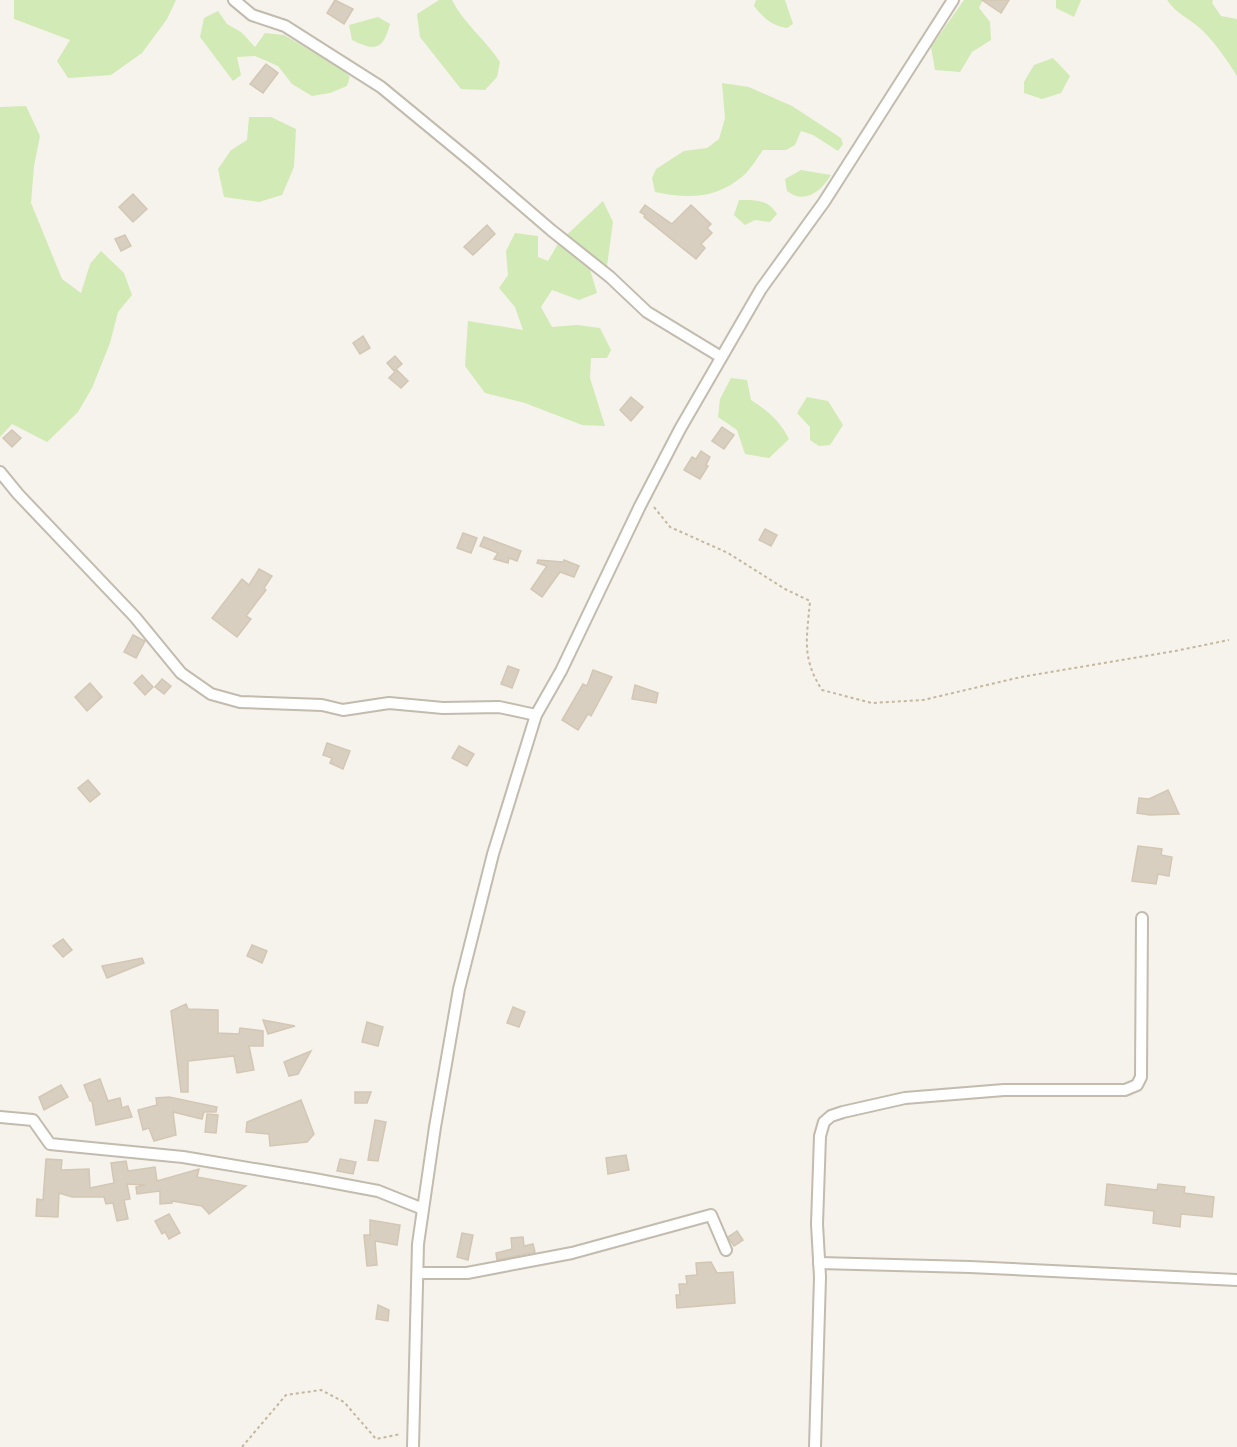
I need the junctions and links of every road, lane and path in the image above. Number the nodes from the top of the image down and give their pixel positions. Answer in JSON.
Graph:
{"nodes":[{"id":1,"x":234,"y":0,"type":"edge"},
{"id":2,"x":952,"y":0,"type":"edge"},
{"id":3,"x":721,"y":357,"type":"junction"},
{"id":4,"x":0,"y":472,"type":"edge"},
{"id":5,"x":645,"y":495,"type":"junction"},
{"id":6,"x":1229,"y":640,"type":"dead end"},
{"id":7,"x":536,"y":715,"type":"junction"},
{"id":8,"x":1142,"y":918,"type":"dead end"},
{"id":9,"x":0,"y":1117,"type":"edge"},
{"id":10,"x":423,"y":1209,"type":"junction"},
{"id":11,"x":726,"y":1250,"type":"dead end"},
{"id":12,"x":819,"y":1263,"type":"junction"},
{"id":13,"x":418,"y":1273,"type":"junction"},
{"id":14,"x":1237,"y":1280,"type":"edge"},
{"id":15,"x":412,"y":1431,"type":"junction"},
{"id":16,"x":242,"y":1447,"type":"edge"},
{"id":17,"x":413,"y":1447,"type":"edge"},
{"id":18,"x":815,"y":1447,"type":"edge"}],
"edges":[{"from":1,"to":3,"type":"street"},
{"from":2,"to":3,"type":"street"},
{"from":3,"to":5,"type":"street"},
{"from":4,"to":7,"type":"street"},
{"from":5,"to":6,"type":"path"},
{"from":5,"to":7,"type":"street"},
{"from":7,"to":10,"type":"street"},
{"from":8,"to":12,"type":"street"},
{"from":9,"to":10,"type":"street"},
{"from":10,"to":13,"type":"street"},
{"from":11,"to":13,"type":"street"},
{"from":12,"to":14,"type":"street"},
{"from":12,"to":18,"type":"street"},
{"from":13,"to":15,"type":"street"},
{"from":15,"to":16,"type":"path"},
{"from":15,"to":17,"type":"street"}]}
